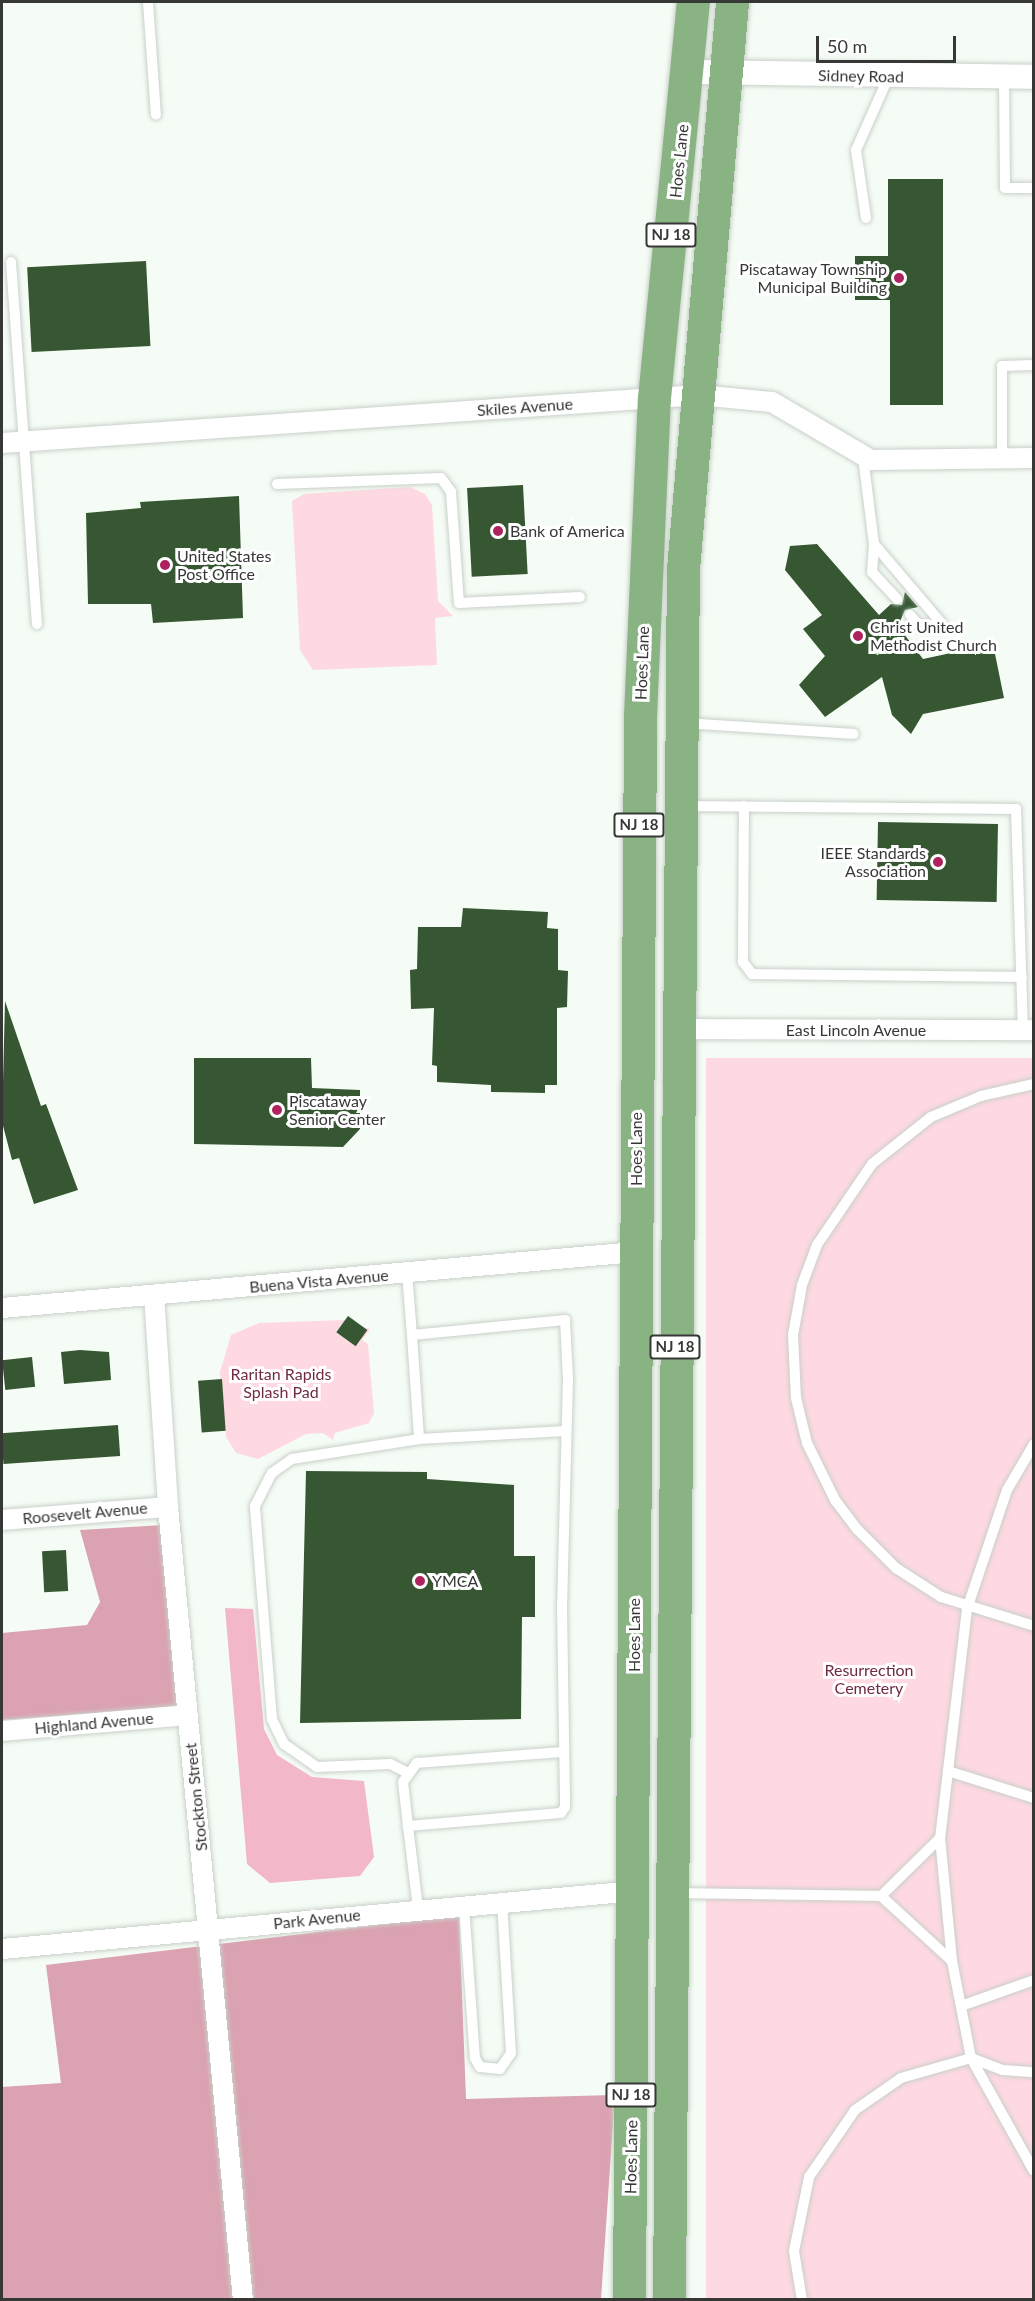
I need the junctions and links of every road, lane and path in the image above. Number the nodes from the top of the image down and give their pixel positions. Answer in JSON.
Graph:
{"nodes":[{"id":1,"x":148,"y":2,"type":"edge"},
{"id":2,"x":693,"y":2,"type":"edge"},
{"id":3,"x":732,"y":2,"type":"edge"},
{"id":4,"x":689,"y":72,"type":"junction"},
{"id":5,"x":728,"y":73,"type":"junction"},
{"id":6,"x":889,"y":76,"type":"junction"},
{"id":7,"x":1004,"y":77,"type":"junction"},
{"id":8,"x":1034,"y":77,"type":"edge"},
{"id":9,"x":156,"y":115,"type":"dead end"},
{"id":10,"x":1034,"y":188,"type":"edge"},
{"id":11,"x":866,"y":218,"type":"dead end"},
{"id":12,"x":11,"y":262,"type":"dead end"},
{"id":13,"x":1034,"y":366,"type":"edge"},
{"id":14,"x":699,"y":395,"type":"junction"},
{"id":15,"x":654,"y":398,"type":"junction"},
{"id":16,"x":24,"y":441,"type":"junction"},
{"id":17,"x":2,"y":443,"type":"edge"},
{"id":18,"x":863,"y":457,"type":"junction"},
{"id":19,"x":1034,"y":458,"type":"edge"},
{"id":20,"x":1002,"y":459,"type":"junction"},
{"id":21,"x":277,"y":484,"type":"dead end"},
{"id":22,"x":874,"y":544,"type":"junction"},
{"id":23,"x":580,"y":597,"type":"dead end"},
{"id":24,"x":897,"y":599,"type":"dead end"},
{"id":25,"x":910,"y":615,"type":"dead end"},
{"id":26,"x":37,"y":624,"type":"dead end"},
{"id":27,"x":679,"y":722,"type":"junction"},
{"id":28,"x":854,"y":734,"type":"dead end"},
{"id":29,"x":679,"y":806,"type":"junction"},
{"id":30,"x":744,"y":807,"type":"junction"},
{"id":31,"x":1022,"y":977,"type":"junction"},
{"id":32,"x":679,"y":1029,"type":"junction"},
{"id":33,"x":1028,"y":1030,"type":"edge"},
{"id":34,"x":1034,"y":1084,"type":"edge"},
{"id":35,"x":636,"y":1252,"type":"junction"},
{"id":36,"x":407,"y":1273,"type":"junction"},
{"id":37,"x":154,"y":1295,"type":"junction"},
{"id":38,"x":2,"y":1308,"type":"edge"},
{"id":39,"x":412,"y":1335,"type":"junction"},
{"id":40,"x":566,"y":1431,"type":"junction"},
{"id":41,"x":419,"y":1439,"type":"junction"},
{"id":42,"x":1034,"y":1444,"type":"edge"},
{"id":43,"x":168,"y":1507,"type":"junction"},
{"id":44,"x":2,"y":1520,"type":"edge"},
{"id":45,"x":967,"y":1609,"type":"junction"},
{"id":46,"x":1034,"y":1626,"type":"edge"},
{"id":47,"x":187,"y":1715,"type":"junction"},
{"id":48,"x":2,"y":1731,"type":"edge"},
{"id":49,"x":564,"y":1752,"type":"junction"},
{"id":50,"x":948,"y":1771,"type":"junction"},
{"id":51,"x":406,"y":1772,"type":"junction"},
{"id":52,"x":1034,"y":1798,"type":"edge"},
{"id":53,"x":408,"y":1826,"type":"junction"},
{"id":54,"x":940,"y":1838,"type":"junction"},
{"id":55,"x":634,"y":1892,"type":"junction"},
{"id":56,"x":673,"y":1893,"type":"junction"},
{"id":57,"x":881,"y":1896,"type":"junction"},
{"id":58,"x":502,"y":1903,"type":"junction"},
{"id":59,"x":464,"y":1906,"type":"junction"},
{"id":60,"x":418,"y":1909,"type":"junction"},
{"id":61,"x":209,"y":1929,"type":"junction"},
{"id":62,"x":2,"y":1949,"type":"edge"},
{"id":63,"x":952,"y":1961,"type":"junction"},
{"id":64,"x":1034,"y":1980,"type":"edge"},
{"id":65,"x":961,"y":2006,"type":"junction"},
{"id":66,"x":971,"y":2058,"type":"junction"},
{"id":67,"x":1034,"y":2072,"type":"edge"},
{"id":68,"x":1034,"y":2171,"type":"edge"},
{"id":69,"x":243,"y":2300,"type":"edge"},
{"id":70,"x":629,"y":2300,"type":"edge"},
{"id":71,"x":669,"y":2300,"type":"edge"},
{"id":72,"x":802,"y":2300,"type":"edge"}],
"edges":[{"from":1,"to":9,"type":"lane"},
{"from":2,"to":4,"type":"highway","name":"Hoes Lane","number":"NJ 18"},
{"from":3,"to":5,"type":"highway","number":"NJ 18"},
{"from":4,"to":5,"type":"street","name":"Sidney Road"},
{"from":4,"to":15,"type":"highway","name":"Hoes Lane","number":"NJ 18"},
{"from":5,"to":6,"type":"street","name":"Sidney Road"},
{"from":5,"to":14,"type":"highway","number":"NJ 18"},
{"from":6,"to":7,"type":"street","name":"Sidney Road"},
{"from":6,"to":11,"type":"lane"},
{"from":7,"to":8,"type":"street","name":"Sidney Road"},
{"from":7,"to":10,"type":"lane"},
{"from":12,"to":16,"type":"lane"},
{"from":13,"to":20,"type":"lane"},
{"from":14,"to":15,"type":"street","name":"Skiles Avenue"},
{"from":14,"to":18,"type":"street","name":"Skiles Avenue"},
{"from":14,"to":27,"type":"highway","number":"NJ 18"},
{"from":15,"to":16,"type":"street","name":"Skiles Avenue"},
{"from":15,"to":35,"type":"highway","name":"Hoes Lane","number":"NJ 18"},
{"from":16,"to":17,"type":"street","name":"Skiles Avenue"},
{"from":16,"to":26,"type":"lane"},
{"from":18,"to":20,"type":"street"},
{"from":18,"to":22,"type":"lane"},
{"from":19,"to":20,"type":"street"},
{"from":21,"to":23,"type":"lane"},
{"from":22,"to":24,"type":"lane"},
{"from":22,"to":25,"type":"lane"},
{"from":27,"to":28,"type":"lane"},
{"from":27,"to":29,"type":"highway","number":"NJ 18"},
{"from":29,"to":30,"type":"lane"},
{"from":29,"to":32,"type":"highway","number":"NJ 18"},
{"from":30,"to":31,"type":"lane"},
{"from":30,"to":31,"type":"lane"},
{"from":31,"to":33,"type":"lane"},
{"from":32,"to":33,"type":"street","name":"East Lincoln Avenue"},
{"from":32,"to":56,"type":"highway","number":"NJ 18"},
{"from":34,"to":45,"type":"lane"},
{"from":35,"to":36,"type":"street","name":"Buena Vista Avenue"},
{"from":35,"to":55,"type":"highway","name":"Hoes Lane","number":"NJ 18"},
{"from":36,"to":37,"type":"street","name":"Buena Vista Avenue"},
{"from":36,"to":39,"type":"lane"},
{"from":37,"to":38,"type":"street","name":"Buena Vista Avenue"},
{"from":37,"to":43,"type":"street","name":"Stockton Street"},
{"from":39,"to":40,"type":"lane"},
{"from":39,"to":41,"type":"lane"},
{"from":40,"to":41,"type":"lane"},
{"from":40,"to":49,"type":"lane"},
{"from":41,"to":51,"type":"lane"},
{"from":42,"to":45,"type":"lane"},
{"from":43,"to":44,"type":"street","name":"Roosevelt Avenue"},
{"from":43,"to":47,"type":"street","name":"Stockton Street"},
{"from":45,"to":46,"type":"lane"},
{"from":45,"to":50,"type":"lane"},
{"from":47,"to":48,"type":"street","name":"Highland Avenue"},
{"from":47,"to":61,"type":"street","name":"Stockton Street"},
{"from":49,"to":51,"type":"lane"},
{"from":49,"to":53,"type":"lane"},
{"from":50,"to":52,"type":"lane"},
{"from":50,"to":54,"type":"lane"},
{"from":51,"to":53,"type":"lane"},
{"from":53,"to":60,"type":"lane"},
{"from":54,"to":57,"type":"lane"},
{"from":54,"to":63,"type":"lane"},
{"from":55,"to":58,"type":"street","name":"Park Avenue"},
{"from":55,"to":70,"type":"highway","name":"Hoes Lane","number":"NJ 18"},
{"from":56,"to":57,"type":"lane"},
{"from":56,"to":71,"type":"highway","number":"NJ 18"},
{"from":57,"to":63,"type":"lane"},
{"from":58,"to":59,"type":"street","name":"Park Avenue"},
{"from":58,"to":59,"type":"lane"},
{"from":59,"to":60,"type":"street","name":"Park Avenue"},
{"from":60,"to":61,"type":"street","name":"Park Avenue"},
{"from":61,"to":62,"type":"street","name":"Park Avenue"},
{"from":61,"to":69,"type":"street","name":"Stockton Street"},
{"from":63,"to":65,"type":"lane"},
{"from":64,"to":65,"type":"lane"},
{"from":65,"to":66,"type":"lane"},
{"from":66,"to":67,"type":"lane"},
{"from":66,"to":68,"type":"lane"},
{"from":66,"to":72,"type":"lane"}]}
